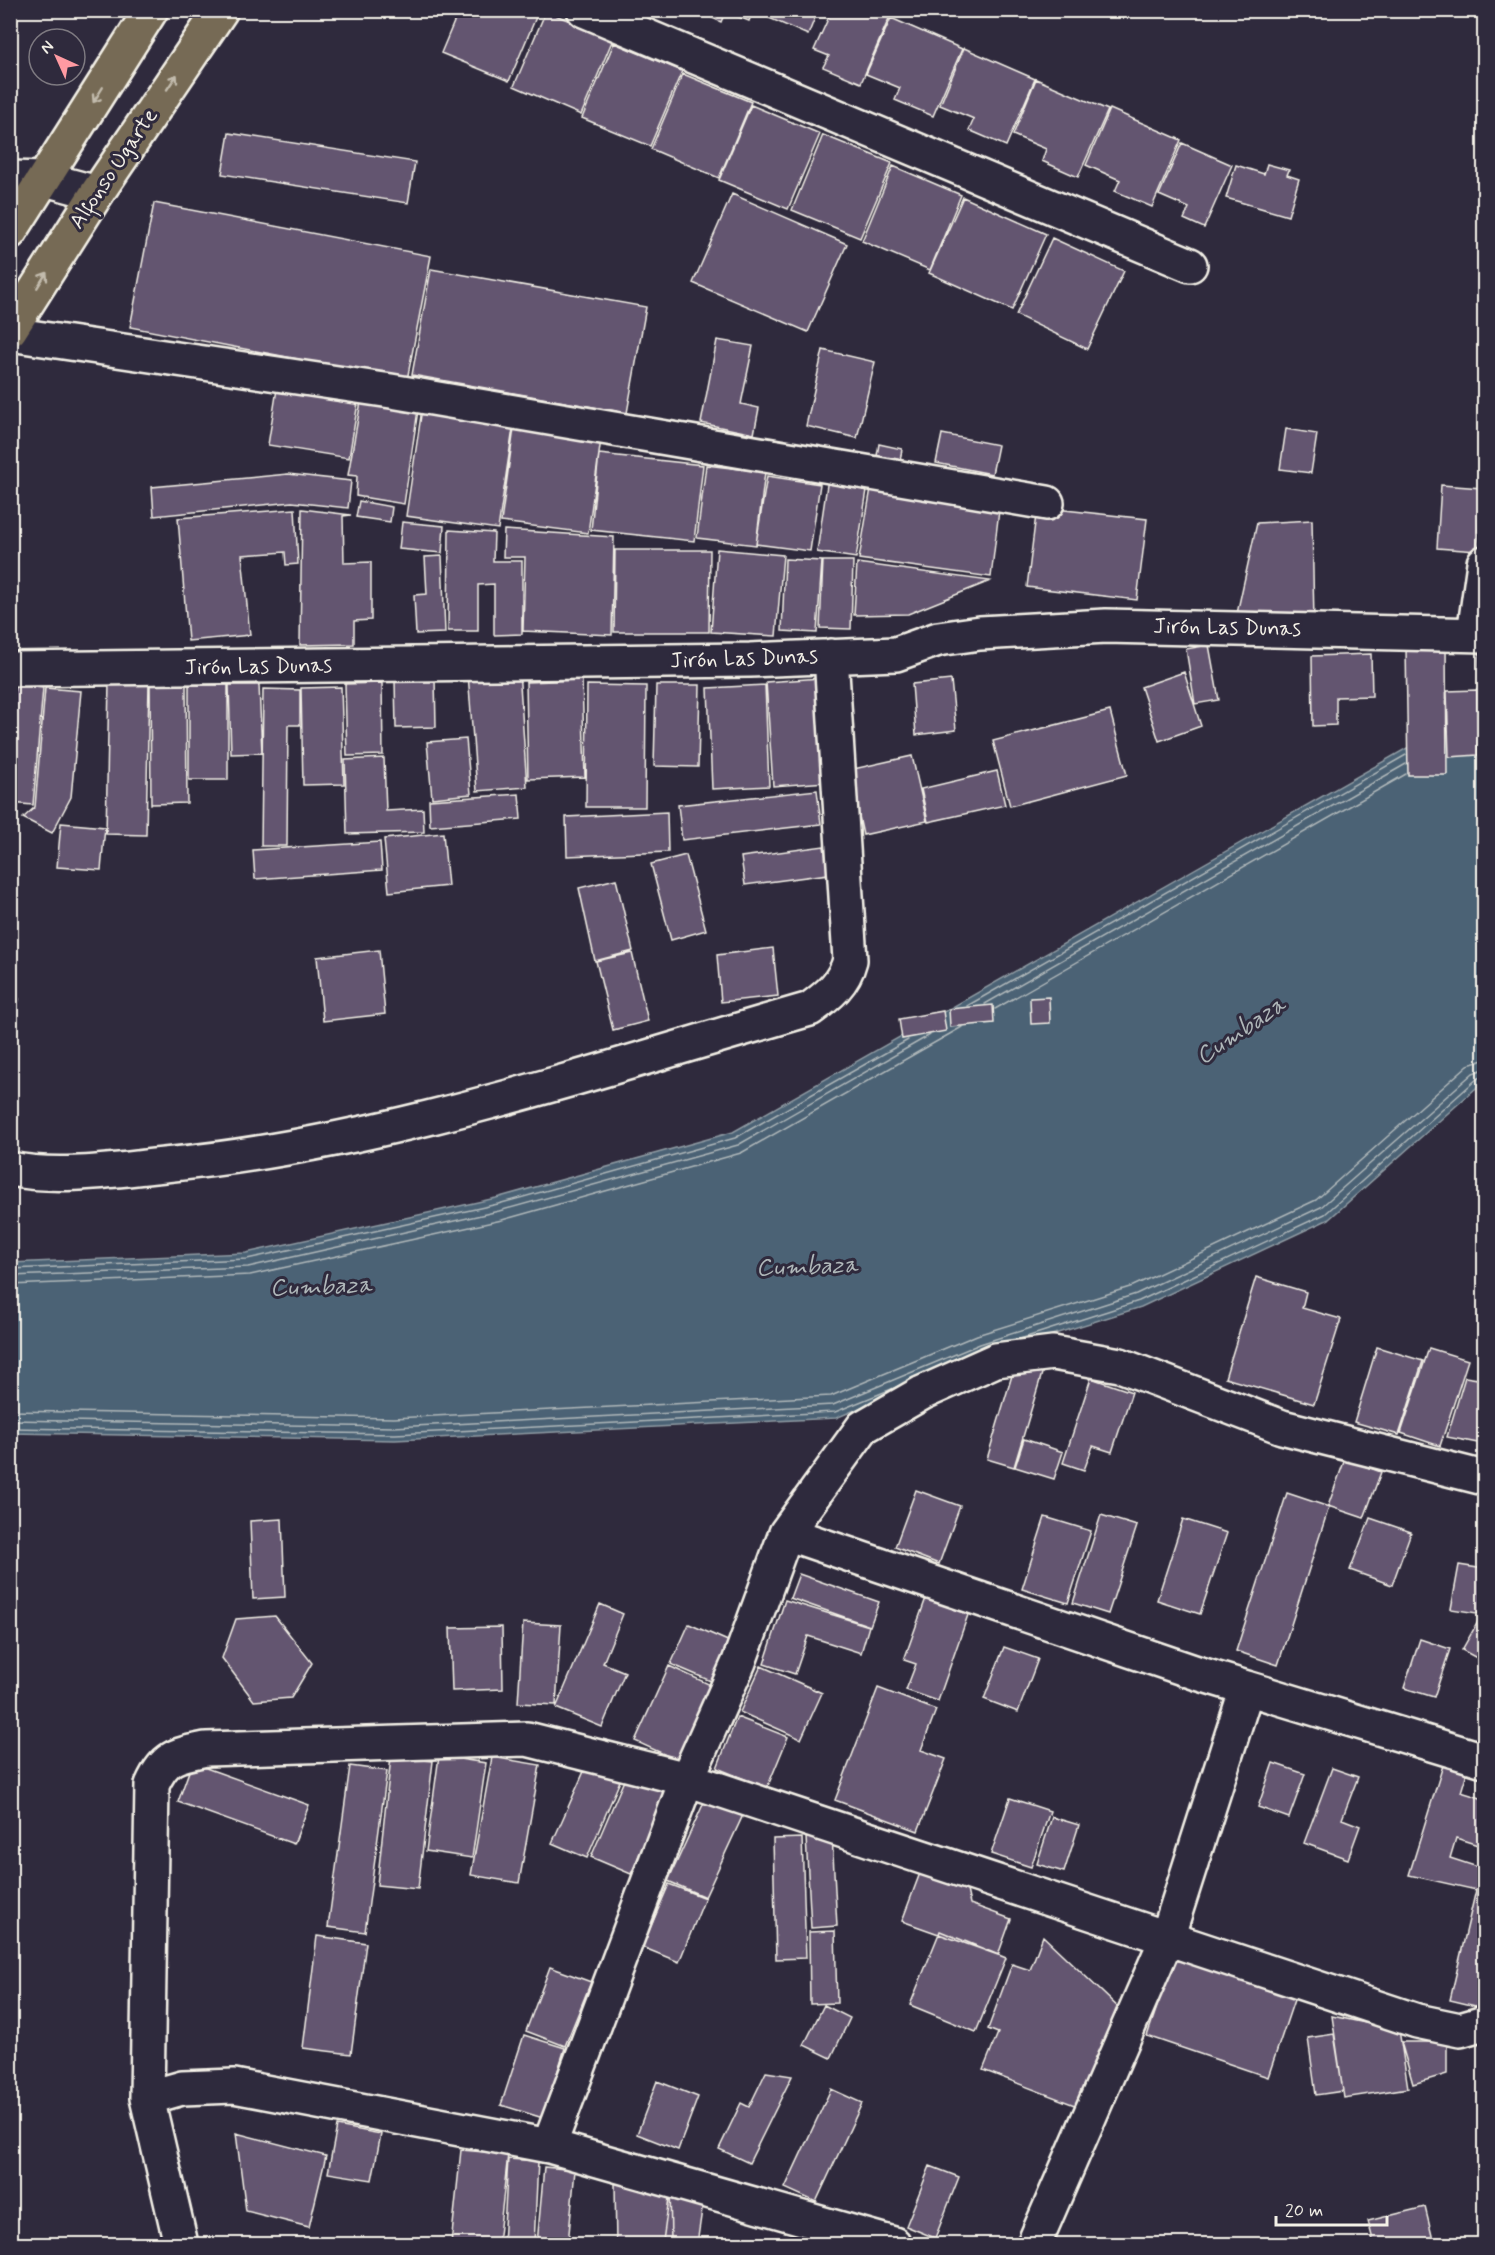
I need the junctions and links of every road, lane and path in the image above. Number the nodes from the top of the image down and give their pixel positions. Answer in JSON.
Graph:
{"nodes":[{"id":1,"x":151,"y":10,"type":"edge"},
{"id":2,"x":221,"y":10,"type":"edge"},
{"id":3,"x":584,"y":10,"type":"edge"},
{"id":4,"x":10,"y":178,"type":"edge"},
{"id":5,"x":45,"y":178,"type":"junction"},
{"id":6,"x":97,"y":193,"type":"junction"},
{"id":7,"x":10,"y":232,"type":"edge"},
{"id":8,"x":1191,"y":265,"type":"dead end"},
{"id":9,"x":10,"y":330,"type":"edge"},
{"id":10,"x":10,"y":334,"type":"edge"},
{"id":11,"x":1047,"y":503,"type":"dead end"},
{"id":12,"x":1485,"y":563,"type":"edge"},
{"id":13,"x":1479,"y":634,"type":"edge"},
{"id":14,"x":831,"y":656,"type":"junction"},
{"id":15,"x":10,"y":669,"type":"edge"},
{"id":16,"x":10,"y":1169,"type":"edge"},
{"id":17,"x":1485,"y":1478,"type":"edge"},
{"id":18,"x":786,"y":1533,"type":"junction"},
{"id":19,"x":1247,"y":1688,"type":"junction"},
{"id":20,"x":1485,"y":1760,"type":"edge"},
{"id":21,"x":687,"y":1779,"type":"junction"},
{"id":22,"x":1167,"y":1938,"type":"junction"},
{"id":23,"x":1485,"y":2023,"type":"edge"},
{"id":24,"x":147,"y":2098,"type":"junction"},
{"id":25,"x":549,"y":2146,"type":"junction"},
{"id":26,"x":181,"y":2244,"type":"edge"},
{"id":27,"x":894,"y":2244,"type":"edge"},
{"id":28,"x":1034,"y":2244,"type":"edge"}],
"edges":[{"from":1,"to":5,"type":"main road","one_way":true},
{"from":6,"to":2,"type":"main road","name":"Alfonso Ugarte","one_way":true},
{"from":3,"to":8,"type":"street"},
{"from":4,"to":5,"type":"street"},
{"from":5,"to":6,"type":"street"},
{"from":5,"to":7,"type":"main road"},
{"from":9,"to":6,"type":"main road","name":"Alfonso Ugarte","one_way":true},
{"from":10,"to":11,"type":"street"},
{"from":12,"to":13,"type":"street"},
{"from":13,"to":14,"type":"street","name":"Jirón Las Dunas"},
{"from":14,"to":15,"type":"street","name":"Jirón Las Dunas"},
{"from":14,"to":16,"type":"street"},
{"from":17,"to":18,"type":"street"},
{"from":18,"to":19,"type":"street"},
{"from":18,"to":21,"type":"street"},
{"from":19,"to":20,"type":"street"},
{"from":19,"to":22,"type":"street"},
{"from":21,"to":22,"type":"street"},
{"from":21,"to":24,"type":"street"},
{"from":21,"to":25,"type":"street"},
{"from":22,"to":23,"type":"street"},
{"from":22,"to":28,"type":"street"},
{"from":24,"to":25,"type":"street"},
{"from":24,"to":26,"type":"street"},
{"from":25,"to":27,"type":"street"}]}
